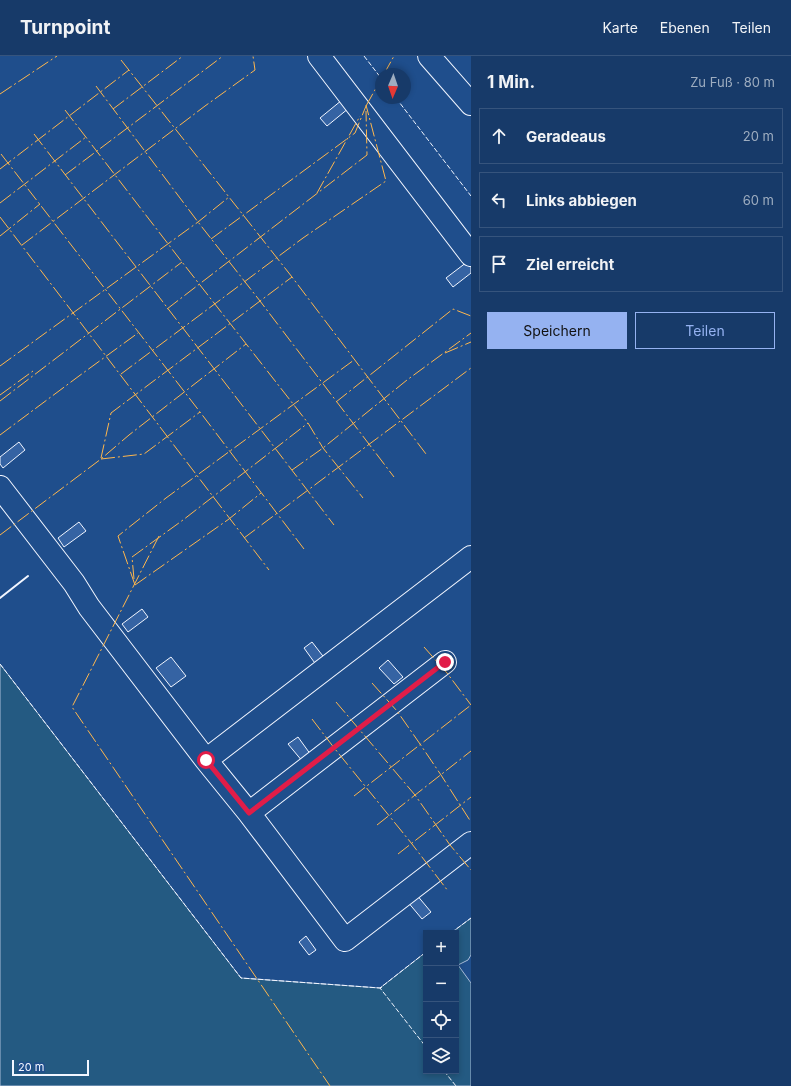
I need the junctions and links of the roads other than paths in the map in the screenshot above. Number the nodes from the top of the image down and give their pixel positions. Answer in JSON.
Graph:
{"nodes":[{"id":1,"x":319,"y":56,"type":"edge"},
{"id":2,"x":441,"y":60,"type":"edge"},
{"id":3,"x":471,"y":104,"type":"edge"},
{"id":4,"x":471,"y":255,"type":"edge"},
{"id":5,"x":0,"y":487,"type":"edge"},
{"id":6,"x":471,"y":557,"type":"edge"},
{"id":7,"x":445,"y":662,"type":"dead end"},
{"id":8,"x":206,"y":760,"type":"junction"},
{"id":9,"x":249,"y":813,"type":"junction"},
{"id":10,"x":471,"y":843,"type":"edge"}],
"edges":[{"from":1,"to":4,"type":"lane"},
{"from":2,"to":3,"type":"lane"},
{"from":5,"to":8,"type":"lane"},
{"from":6,"to":8,"type":"lane"},
{"from":7,"to":9,"type":"lane"},
{"from":8,"to":9,"type":"lane"},
{"from":9,"to":10,"type":"lane"}]}
